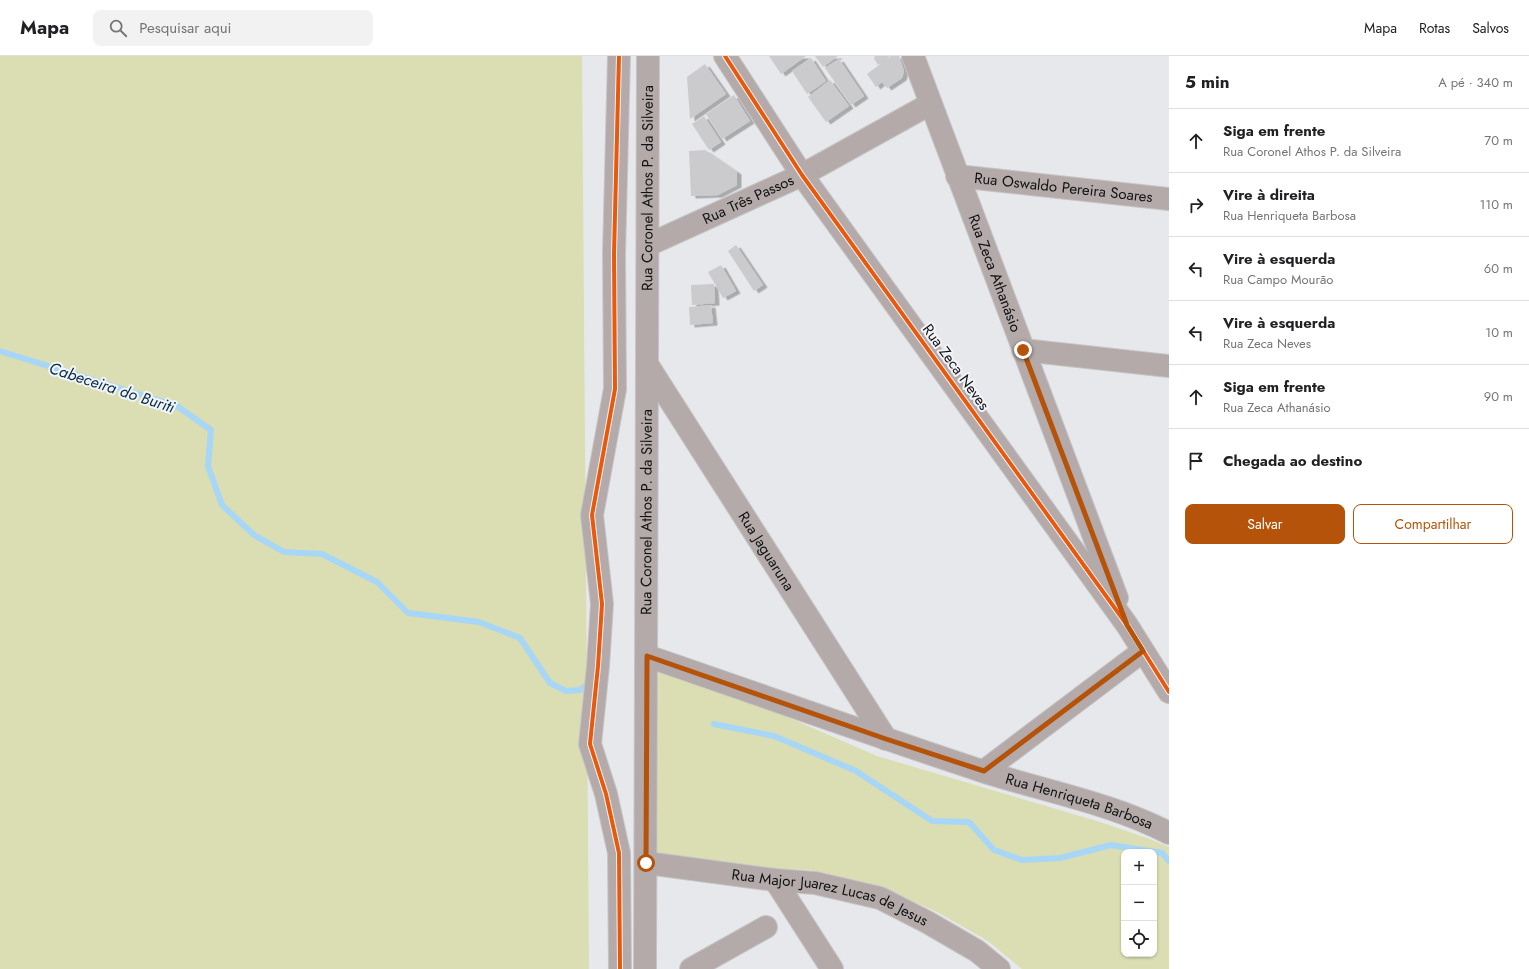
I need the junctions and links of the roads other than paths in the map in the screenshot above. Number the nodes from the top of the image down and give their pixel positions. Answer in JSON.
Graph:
{"nodes":[{"id":1,"x":619,"y":56,"type":"edge"},
{"id":2,"x":648,"y":56,"type":"edge"},
{"id":3,"x":725,"y":56,"type":"edge"},
{"id":4,"x":914,"y":57,"type":"edge"},
{"id":5,"x":930,"y":104,"type":"junction"},
{"id":6,"x":802,"y":175,"type":"junction"},
{"id":7,"x":957,"y":176,"type":"junction"},
{"id":8,"x":1169,"y":198,"type":"edge"},
{"id":9,"x":648,"y":245,"type":"junction"},
{"id":10,"x":1023,"y":350,"type":"junction"},
{"id":11,"x":647,"y":364,"type":"junction"},
{"id":12,"x":1169,"y":366,"type":"edge"},
{"id":13,"x":1127,"y":625,"type":"junction"},
{"id":14,"x":1143,"y":651,"type":"junction"},
{"id":15,"x":647,"y":656,"type":"junction"},
{"id":16,"x":1169,"y":692,"type":"edge"},
{"id":17,"x":886,"y":739,"type":"junction"},
{"id":18,"x":984,"y":771,"type":"junction"},
{"id":19,"x":1169,"y":833,"type":"edge"},
{"id":20,"x":646,"y":863,"type":"junction"},
{"id":21,"x":775,"y":880,"type":"junction"},
{"id":22,"x":766,"y":927,"type":"dead end"},
{"id":23,"x":620,"y":969,"type":"edge"},
{"id":24,"x":646,"y":969,"type":"edge"},
{"id":25,"x":691,"y":969,"type":"edge"},
{"id":26,"x":832,"y":969,"type":"edge"},
{"id":27,"x":999,"y":969,"type":"edge"}],
"edges":[{"from":1,"to":23,"type":"street"},
{"from":2,"to":9,"type":"street","name":"Rua Coronel Athos P. da Silveira"},
{"from":3,"to":6,"type":"street","name":"Rua Zeca Neves"},
{"from":4,"to":5,"type":"street","name":"Rua Zeca Athanásio"},
{"from":5,"to":6,"type":"street","name":"Rua Três Passos"},
{"from":5,"to":7,"type":"street","name":"Rua Zeca Athanásio"},
{"from":6,"to":9,"type":"street","name":"Rua Três Passos"},
{"from":6,"to":13,"type":"street","name":"Rua Zeca Neves"},
{"from":7,"to":8,"type":"street","name":"Rua Oswaldo Pereira Soares"},
{"from":7,"to":10,"type":"street","name":"Rua Zeca Athanásio"},
{"from":9,"to":11,"type":"street","name":"Rua Coronel Athos P. da Silveira"},
{"from":10,"to":12,"type":"street"},
{"from":10,"to":13,"type":"street","name":"Rua Zeca Athanásio"},
{"from":11,"to":15,"type":"street","name":"Rua Coronel Athos P. da Silveira"},
{"from":11,"to":17,"type":"street","name":"Rua Jaguaruna"},
{"from":13,"to":14,"type":"street","name":"Rua Zeca Neves"},
{"from":14,"to":16,"type":"street","name":"Rua Zeca Neves"},
{"from":14,"to":18,"type":"street"},
{"from":15,"to":17,"type":"street","name":"Rua Henriqueta Barbosa"},
{"from":15,"to":20,"type":"street","name":"Rua Coronel Athos P. da Silveira"},
{"from":17,"to":18,"type":"street","name":"Rua Henriqueta Barbosa"},
{"from":18,"to":19,"type":"street","name":"Rua Henriqueta Barbosa"},
{"from":20,"to":21,"type":"street","name":"Rua Major Juarez Lucas de Jesus"},
{"from":20,"to":24,"type":"street","name":"Rua Coronel Athos P. da Silveira"},
{"from":21,"to":26,"type":"street"},
{"from":21,"to":27,"type":"street","name":"Rua Major Juarez Lucas de Jesus"},
{"from":22,"to":25,"type":"street"}]}
